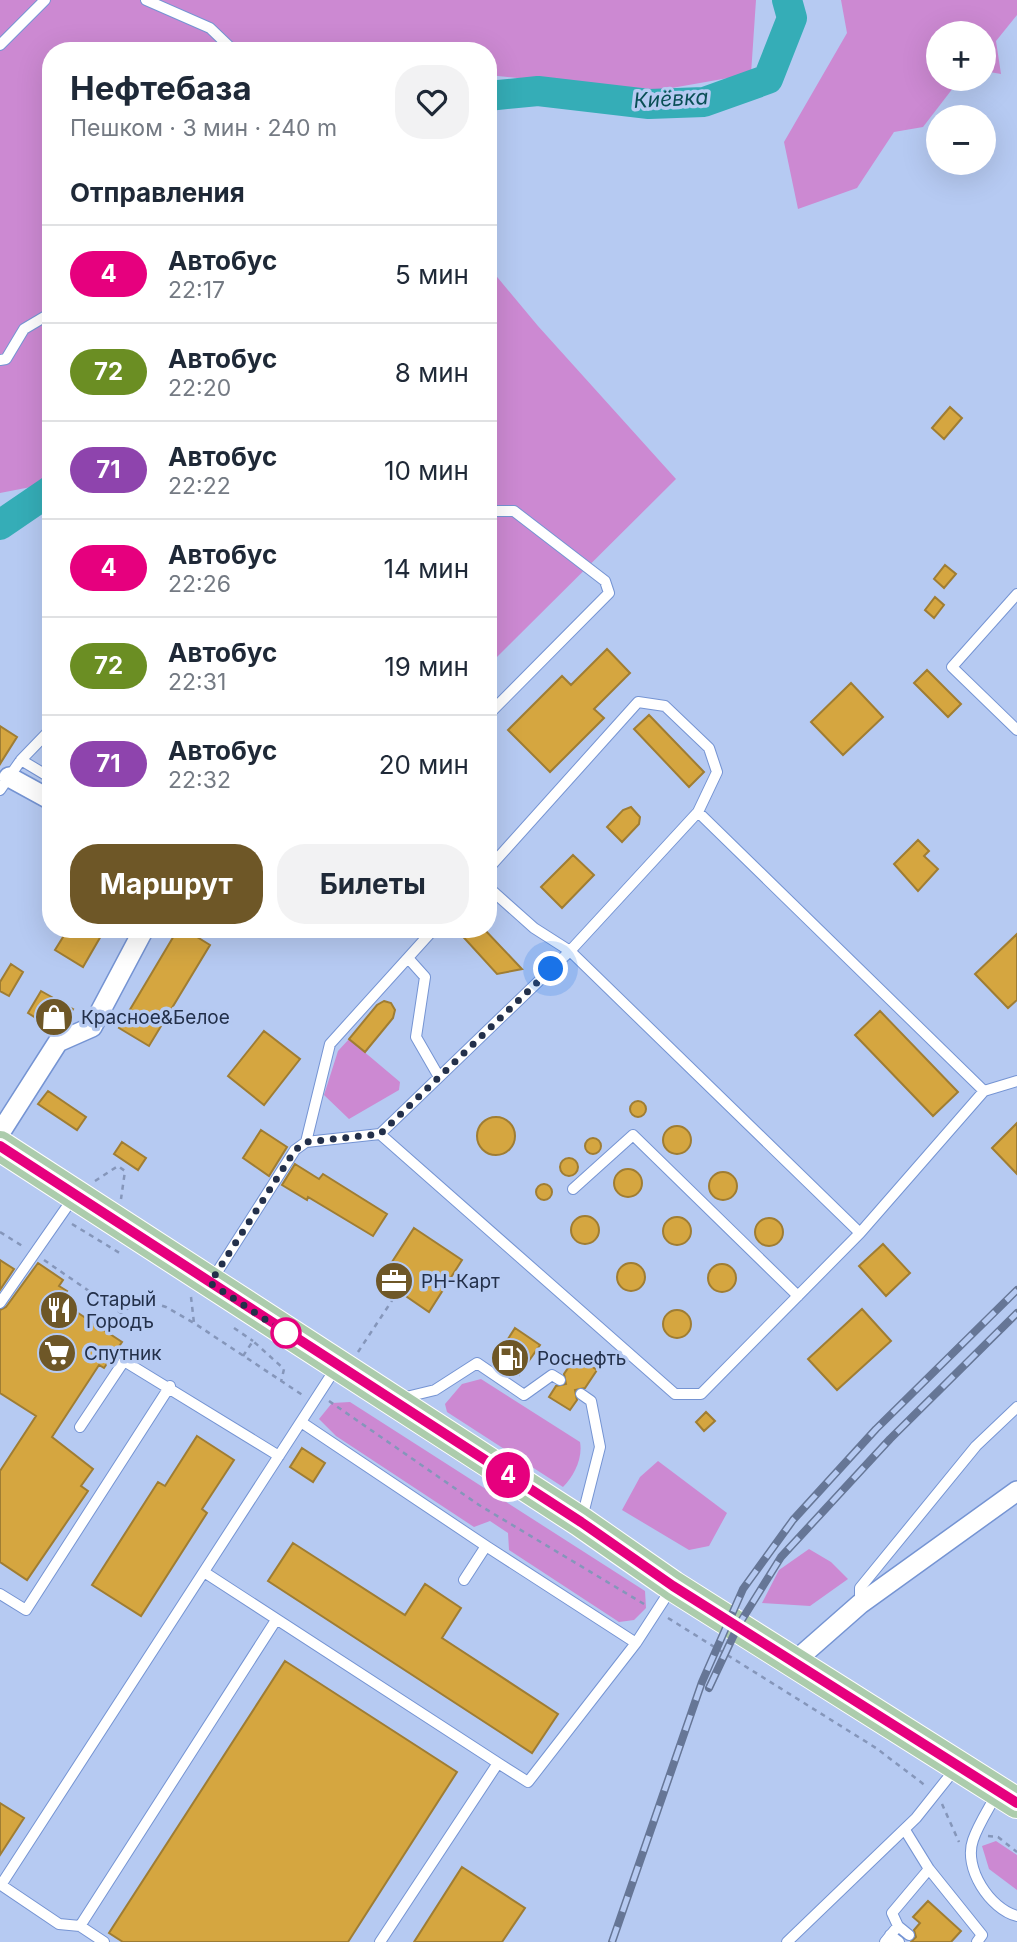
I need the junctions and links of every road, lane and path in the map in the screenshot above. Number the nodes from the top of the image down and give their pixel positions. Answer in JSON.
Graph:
{"nodes":[{"id":1,"x":45,"y":0,"type":"edge"},
{"id":2,"x":146,"y":0,"type":"edge"},
{"id":3,"x":225,"y":42,"type":"edge"},
{"id":4,"x":0,"y":45,"type":"edge"},
{"id":5,"x":42,"y":318,"type":"edge"},
{"id":6,"x":0,"y":360,"type":"edge"},
{"id":7,"x":497,"y":511,"type":"edge"},
{"id":8,"x":1017,"y":594,"type":"edge"},
{"id":9,"x":497,"y":706,"type":"edge"},
{"id":10,"x":1017,"y":730,"type":"edge"},
{"id":11,"x":42,"y":738,"type":"edge"},
{"id":12,"x":21,"y":760,"type":"junction"},
{"id":13,"x":42,"y":773,"type":"edge"},
{"id":14,"x":5,"y":784,"type":"edge"},
{"id":15,"x":42,"y":797,"type":"edge"},
{"id":16,"x":698,"y":812,"type":"junction"},
{"id":17,"x":497,"y":859,"type":"edge"},
{"id":18,"x":497,"y":895,"type":"edge"},
{"id":19,"x":139,"y":938,"type":"edge"},
{"id":20,"x":426,"y":938,"type":"edge"},
{"id":21,"x":570,"y":951,"type":"junction"},
{"id":22,"x":408,"y":958,"type":"junction"},
{"id":23,"x":439,"y":1077,"type":"junction"},
{"id":24,"x":1017,"y":1081,"type":"edge"},
{"id":25,"x":984,"y":1091,"type":"junction"},
{"id":26,"x":0,"y":1133,"type":"edge"},
{"id":27,"x":380,"y":1134,"type":"junction"},
{"id":28,"x":306,"y":1142,"type":"junction"},
{"id":29,"x":0,"y":1146,"type":"edge"},
{"id":30,"x":573,"y":1189,"type":"dead end"},
{"id":31,"x":75,"y":1199,"type":"junction"},
{"id":32,"x":120,"y":1205,"type":"dead end"},
{"id":33,"x":0,"y":1232,"type":"edge"},
{"id":34,"x":860,"y":1233,"type":"junction"},
{"id":35,"x":34,"y":1254,"type":"junction"},
{"id":36,"x":124,"y":1255,"type":"dead end"},
{"id":37,"x":201,"y":1290,"type":"junction"},
{"id":38,"x":798,"y":1296,"type":"junction"},
{"id":39,"x":393,"y":1299,"type":"dead end"},
{"id":40,"x":0,"y":1303,"type":"edge"},
{"id":41,"x":194,"y":1323,"type":"junction"},
{"id":42,"x":234,"y":1328,"type":"dead end"},
{"id":43,"x":253,"y":1341,"type":"junction"},
{"id":44,"x":243,"y":1356,"type":"junction"},
{"id":45,"x":346,"y":1362,"type":"junction"},
{"id":46,"x":560,"y":1380,"type":"dead end"},
{"id":47,"x":281,"y":1382,"type":"junction"},
{"id":48,"x":170,"y":1386,"type":"junction"},
{"id":49,"x":581,"y":1394,"type":"dead end"},
{"id":50,"x":392,"y":1401,"type":"junction"},
{"id":51,"x":314,"y":1403,"type":"junction"},
{"id":52,"x":1017,"y":1407,"type":"edge"},
{"id":53,"x":301,"y":1422,"type":"junction"},
{"id":54,"x":80,"y":1427,"type":"dead end"},
{"id":55,"x":279,"y":1456,"type":"junction"},
{"id":56,"x":1017,"y":1492,"type":"edge"},
{"id":57,"x":581,"y":1522,"type":"junction"},
{"id":58,"x":486,"y":1546,"type":"junction"},
{"id":59,"x":204,"y":1572,"type":"junction"},
{"id":60,"x":464,"y":1580,"type":"dead end"},
{"id":61,"x":673,"y":1586,"type":"junction"},
{"id":62,"x":0,"y":1594,"type":"edge"},
{"id":63,"x":860,"y":1604,"type":"junction"},
{"id":64,"x":657,"y":1611,"type":"junction"},
{"id":65,"x":276,"y":1620,"type":"junction"},
{"id":66,"x":636,"y":1643,"type":"junction"},
{"id":67,"x":794,"y":1662,"type":"junction"},
{"id":68,"x":498,"y":1763,"type":"junction"},
{"id":69,"x":957,"y":1766,"type":"junction"},
{"id":70,"x":937,"y":1795,"type":"junction"},
{"id":71,"x":1007,"y":1797,"type":"edge"},
{"id":72,"x":905,"y":1830,"type":"junction"},
{"id":73,"x":957,"y":1833,"type":"dead end"},
{"id":74,"x":929,"y":1869,"type":"junction"},
{"id":75,"x":1017,"y":1916,"type":"edge"},
{"id":76,"x":80,"y":1926,"type":"junction"},
{"id":77,"x":898,"y":1926,"type":"junction"},
{"id":78,"x":909,"y":1936,"type":"dead end"},
{"id":79,"x":891,"y":1940,"type":"edge"},
{"id":80,"x":104,"y":1942,"type":"edge"},
{"id":81,"x":380,"y":1942,"type":"edge"},
{"id":82,"x":786,"y":1942,"type":"edge"},
{"id":83,"x":977,"y":1942,"type":"edge"}],
"edges":[{"from":1,"to":4,"type":"lane"},
{"from":2,"to":3,"type":"lane"},
{"from":5,"to":6,"type":"lane"},
{"from":7,"to":9,"type":"lane"},
{"from":8,"to":10,"type":"lane"},
{"from":11,"to":12,"type":"lane"},
{"from":12,"to":13,"type":"lane"},
{"from":12,"to":14,"type":"lane"},
{"from":14,"to":15,"type":"street"},
{"from":16,"to":17,"type":"lane"},
{"from":16,"to":21,"type":"lane"},
{"from":16,"to":25,"type":"lane"},
{"from":18,"to":21,"type":"lane"},
{"from":19,"to":26,"type":"street"},
{"from":20,"to":22,"type":"lane"},
{"from":21,"to":23,"type":"lane"},
{"from":21,"to":34,"type":"lane"},
{"from":22,"to":23,"type":"lane"},
{"from":22,"to":28,"type":"lane"},
{"from":23,"to":27,"type":"lane"},
{"from":24,"to":25,"type":"lane"},
{"from":25,"to":34,"type":"lane"},
{"from":27,"to":28,"type":"lane"},
{"from":27,"to":38,"type":"lane"},
{"from":28,"to":37,"type":"lane"},
{"from":29,"to":31,"type":"main road"},
{"from":30,"to":38,"type":"lane"},
{"from":31,"to":32,"type":"path"},
{"from":31,"to":35,"type":"lane"},
{"from":31,"to":36,"type":"path"},
{"from":31,"to":37,"type":"main road"},
{"from":33,"to":35,"type":"path"},
{"from":34,"to":38,"type":"lane"},
{"from":35,"to":40,"type":"lane"},
{"from":35,"to":41,"type":"path"},
{"from":37,"to":41,"type":"path"},
{"from":37,"to":45,"type":"main road"},
{"from":39,"to":45,"type":"path"},
{"from":41,"to":44,"type":"path"},
{"from":42,"to":43,"type":"path"},
{"from":43,"to":44,"type":"path"},
{"from":43,"to":47,"type":"path"},
{"from":44,"to":47,"type":"path"},
{"from":45,"to":50,"type":"main road"},
{"from":45,"to":51,"type":"lane"},
{"from":46,"to":50,"type":"lane"},
{"from":47,"to":51,"type":"path"},
{"from":48,"to":54,"type":"lane"},
{"from":48,"to":55,"type":"lane"},
{"from":48,"to":62,"type":"lane"},
{"from":49,"to":57,"type":"lane"},
{"from":50,"to":57,"type":"main road"},
{"from":51,"to":53,"type":"lane"},
{"from":51,"to":64,"type":"path"},
{"from":52,"to":63,"type":"lane"},
{"from":53,"to":55,"type":"lane"},
{"from":53,"to":58,"type":"lane"},
{"from":55,"to":59,"type":"lane"},
{"from":56,"to":63,"type":"street"},
{"from":57,"to":61,"type":"main road"},
{"from":58,"to":60,"type":"lane"},
{"from":58,"to":66,"type":"lane"},
{"from":59,"to":65,"type":"lane"},
{"from":59,"to":76,"type":"lane"},
{"from":61,"to":64,"type":"lane"},
{"from":61,"to":67,"type":"main road"},
{"from":63,"to":67,"type":"street"},
{"from":64,"to":66,"type":"lane"},
{"from":64,"to":70,"type":"path"},
{"from":65,"to":68,"type":"lane"},
{"from":65,"to":76,"type":"lane"},
{"from":66,"to":68,"type":"lane"},
{"from":67,"to":69,"type":"main road"},
{"from":68,"to":81,"type":"lane"},
{"from":69,"to":70,"type":"lane"},
{"from":69,"to":71,"type":"main road"},
{"from":70,"to":72,"type":"lane"},
{"from":70,"to":73,"type":"path"},
{"from":71,"to":75,"type":"lane"},
{"from":72,"to":74,"type":"lane"},
{"from":72,"to":82,"type":"lane"},
{"from":74,"to":77,"type":"lane"},
{"from":74,"to":83,"type":"lane"},
{"from":76,"to":80,"type":"lane"},
{"from":77,"to":78,"type":"lane"},
{"from":77,"to":79,"type":"lane"}]}
